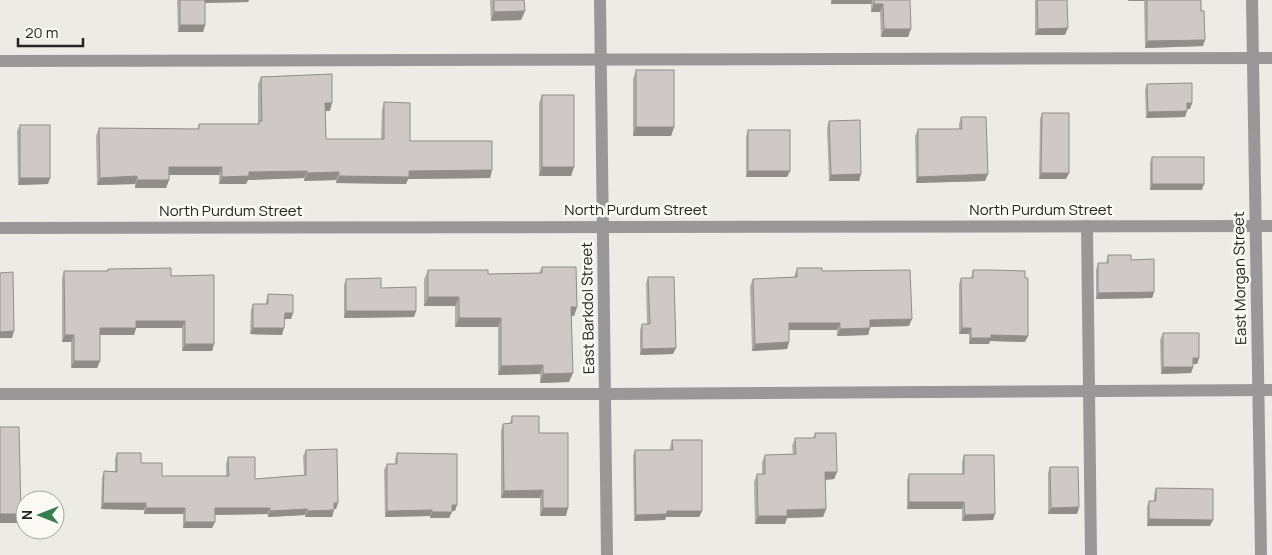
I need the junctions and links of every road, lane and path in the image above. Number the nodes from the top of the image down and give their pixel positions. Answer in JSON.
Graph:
{"nodes":[{"id":1,"x":600,"y":0,"type":"edge"},
{"id":2,"x":1252,"y":0,"type":"edge"},
{"id":3,"x":1253,"y":58,"type":"junction"},
{"id":4,"x":1272,"y":58,"type":"edge"},
{"id":5,"x":602,"y":59,"type":"junction"},
{"id":6,"x":0,"y":61,"type":"edge"},
{"id":7,"x":603,"y":226,"type":"junction"},
{"id":8,"x":1088,"y":226,"type":"junction"},
{"id":9,"x":1256,"y":226,"type":"junction"},
{"id":10,"x":1272,"y":226,"type":"edge"},
{"id":11,"x":0,"y":228,"type":"edge"},
{"id":12,"x":1257,"y":390,"type":"junction"},
{"id":13,"x":1272,"y":390,"type":"edge"},
{"id":14,"x":1090,"y":391,"type":"junction"},
{"id":15,"x":0,"y":394,"type":"edge"},
{"id":16,"x":605,"y":394,"type":"junction"},
{"id":17,"x":607,"y":555,"type":"edge"},
{"id":18,"x":1091,"y":555,"type":"edge"},
{"id":19,"x":1261,"y":555,"type":"edge"}],
"edges":[{"from":1,"to":5,"type":"street","name":"East Barkdol Street"},
{"from":2,"to":3,"type":"street","name":"East Morgan Street"},
{"from":3,"to":4,"type":"street"},
{"from":3,"to":5,"type":"street"},
{"from":3,"to":9,"type":"street","name":"East Morgan Street"},
{"from":5,"to":6,"type":"street"},
{"from":5,"to":7,"type":"street","name":"East Barkdol Street"},
{"from":7,"to":8,"type":"street","name":"North Purdum Street"},
{"from":7,"to":11,"type":"street","name":"North Purdum Street"},
{"from":7,"to":16,"type":"street","name":"East Barkdol Street"},
{"from":8,"to":9,"type":"street","name":"North Purdum Street"},
{"from":8,"to":14,"type":"street"},
{"from":9,"to":10,"type":"street","name":"North Purdum Street"},
{"from":9,"to":12,"type":"street","name":"East Morgan Street"},
{"from":12,"to":13,"type":"street"},
{"from":12,"to":14,"type":"street"},
{"from":12,"to":19,"type":"street","name":"East Morgan Street"},
{"from":14,"to":16,"type":"street"},
{"from":14,"to":18,"type":"street"},
{"from":15,"to":16,"type":"street"},
{"from":16,"to":17,"type":"street","name":"East Barkdol Street"}]}
